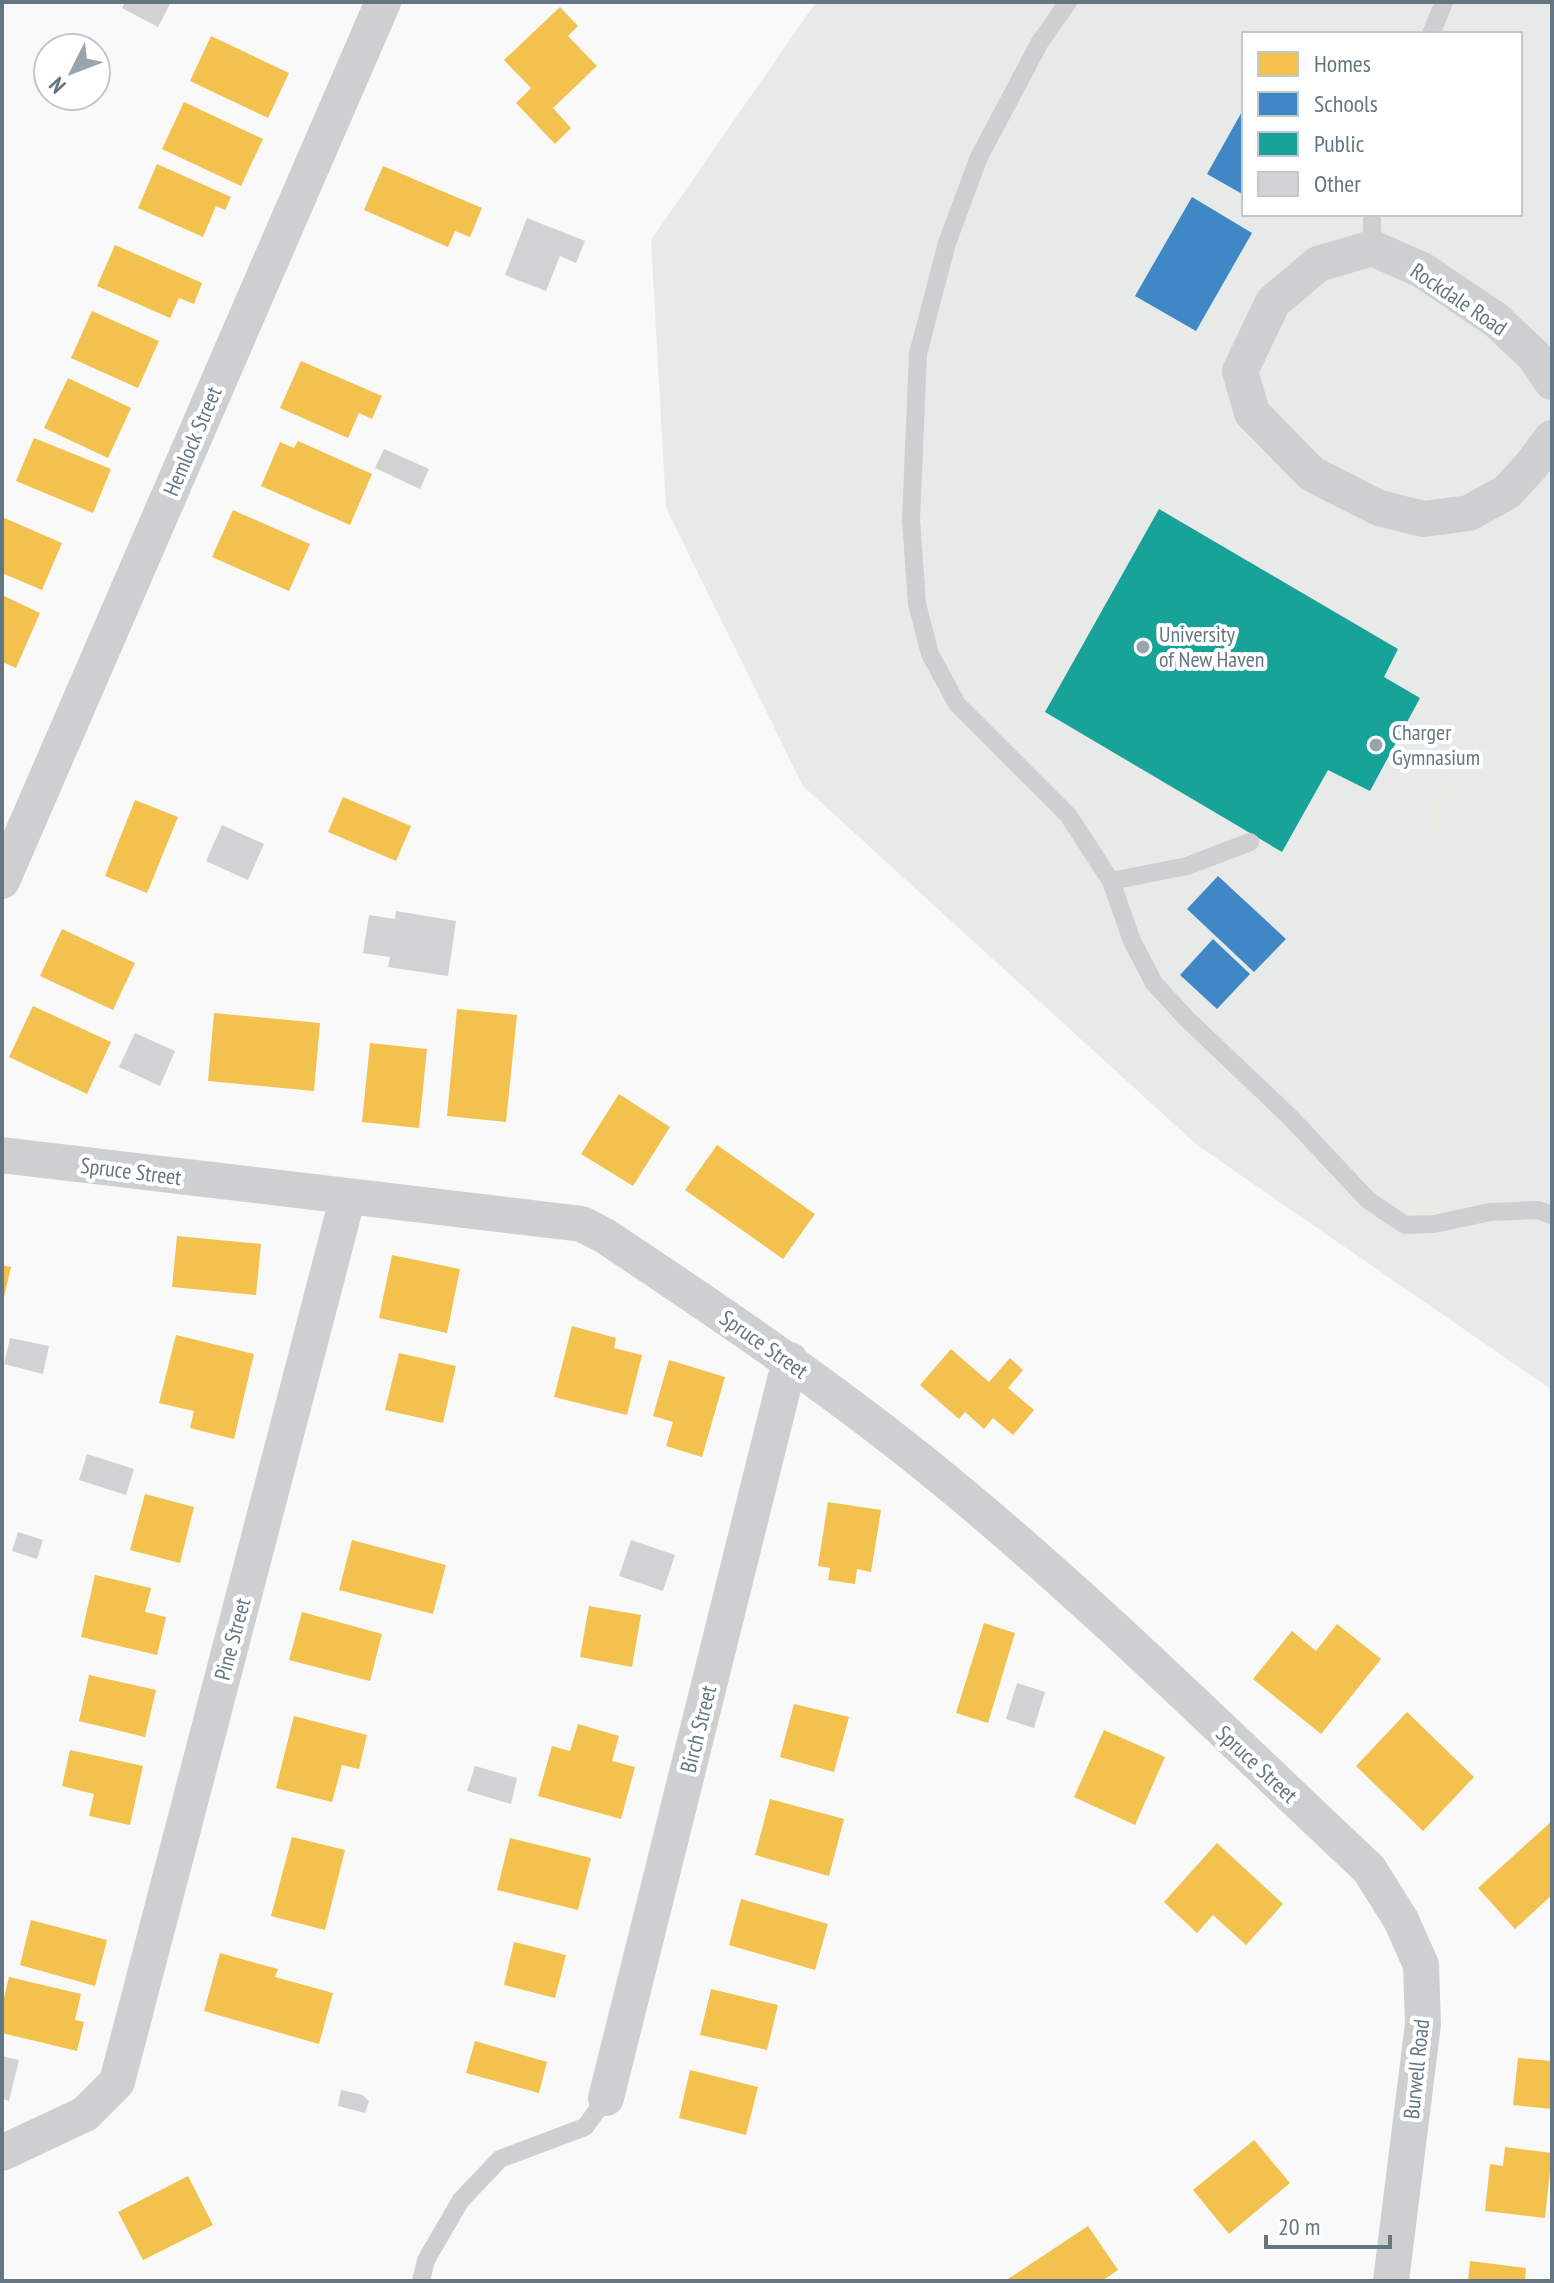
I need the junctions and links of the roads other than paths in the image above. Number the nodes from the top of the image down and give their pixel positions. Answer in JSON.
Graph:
{"nodes":[{"id":1,"x":383,"y":2,"type":"edge"},
{"id":2,"x":1068,"y":2,"type":"edge"},
{"id":3,"x":1444,"y":2,"type":"edge"},
{"id":4,"x":1432,"y":32,"type":"edge"},
{"id":5,"x":1372,"y":231,"type":"edge"},
{"id":6,"x":1552,"y":382,"type":"edge"},
{"id":7,"x":1552,"y":438,"type":"edge"},
{"id":8,"x":1250,"y":842,"type":"dead end"},
{"id":9,"x":2,"y":881,"type":"edge"},
{"id":10,"x":1111,"y":881,"type":"junction"},
{"id":11,"x":2,"y":1155,"type":"edge"},
{"id":12,"x":348,"y":1196,"type":"junction"},
{"id":13,"x":1552,"y":1215,"type":"edge"},
{"id":14,"x":790,"y":1360,"type":"junction"},
{"id":15,"x":1369,"y":1869,"type":"joint"},
{"id":16,"x":606,"y":2098,"type":"joint"},
{"id":17,"x":2,"y":2153,"type":"edge"},
{"id":18,"x":421,"y":2281,"type":"edge"},
{"id":19,"x":1391,"y":2281,"type":"edge"}],
"edges":[{"from":1,"to":9,"type":"street","name":"Hemlock Street"},
{"from":2,"to":10,"type":"lane"},
{"from":3,"to":4,"type":"lane"},
{"from":5,"to":6,"type":"street","name":"Rockdale Road"},
{"from":5,"to":7,"type":"street","name":"Rockdale Road"},
{"from":8,"to":10,"type":"lane"},
{"from":10,"to":13,"type":"lane"},
{"from":11,"to":12,"type":"street","name":"Spruce Street"},
{"from":12,"to":14,"type":"street","name":"Spruce Street"},
{"from":12,"to":17,"type":"street","name":"Pine Street"},
{"from":14,"to":15,"type":"street","name":"Spruce Street"},
{"from":14,"to":16,"type":"street","name":"Birch Street"},
{"from":15,"to":19,"type":"street","name":"Burwell Road"},
{"from":16,"to":18,"type":"lane"}]}
